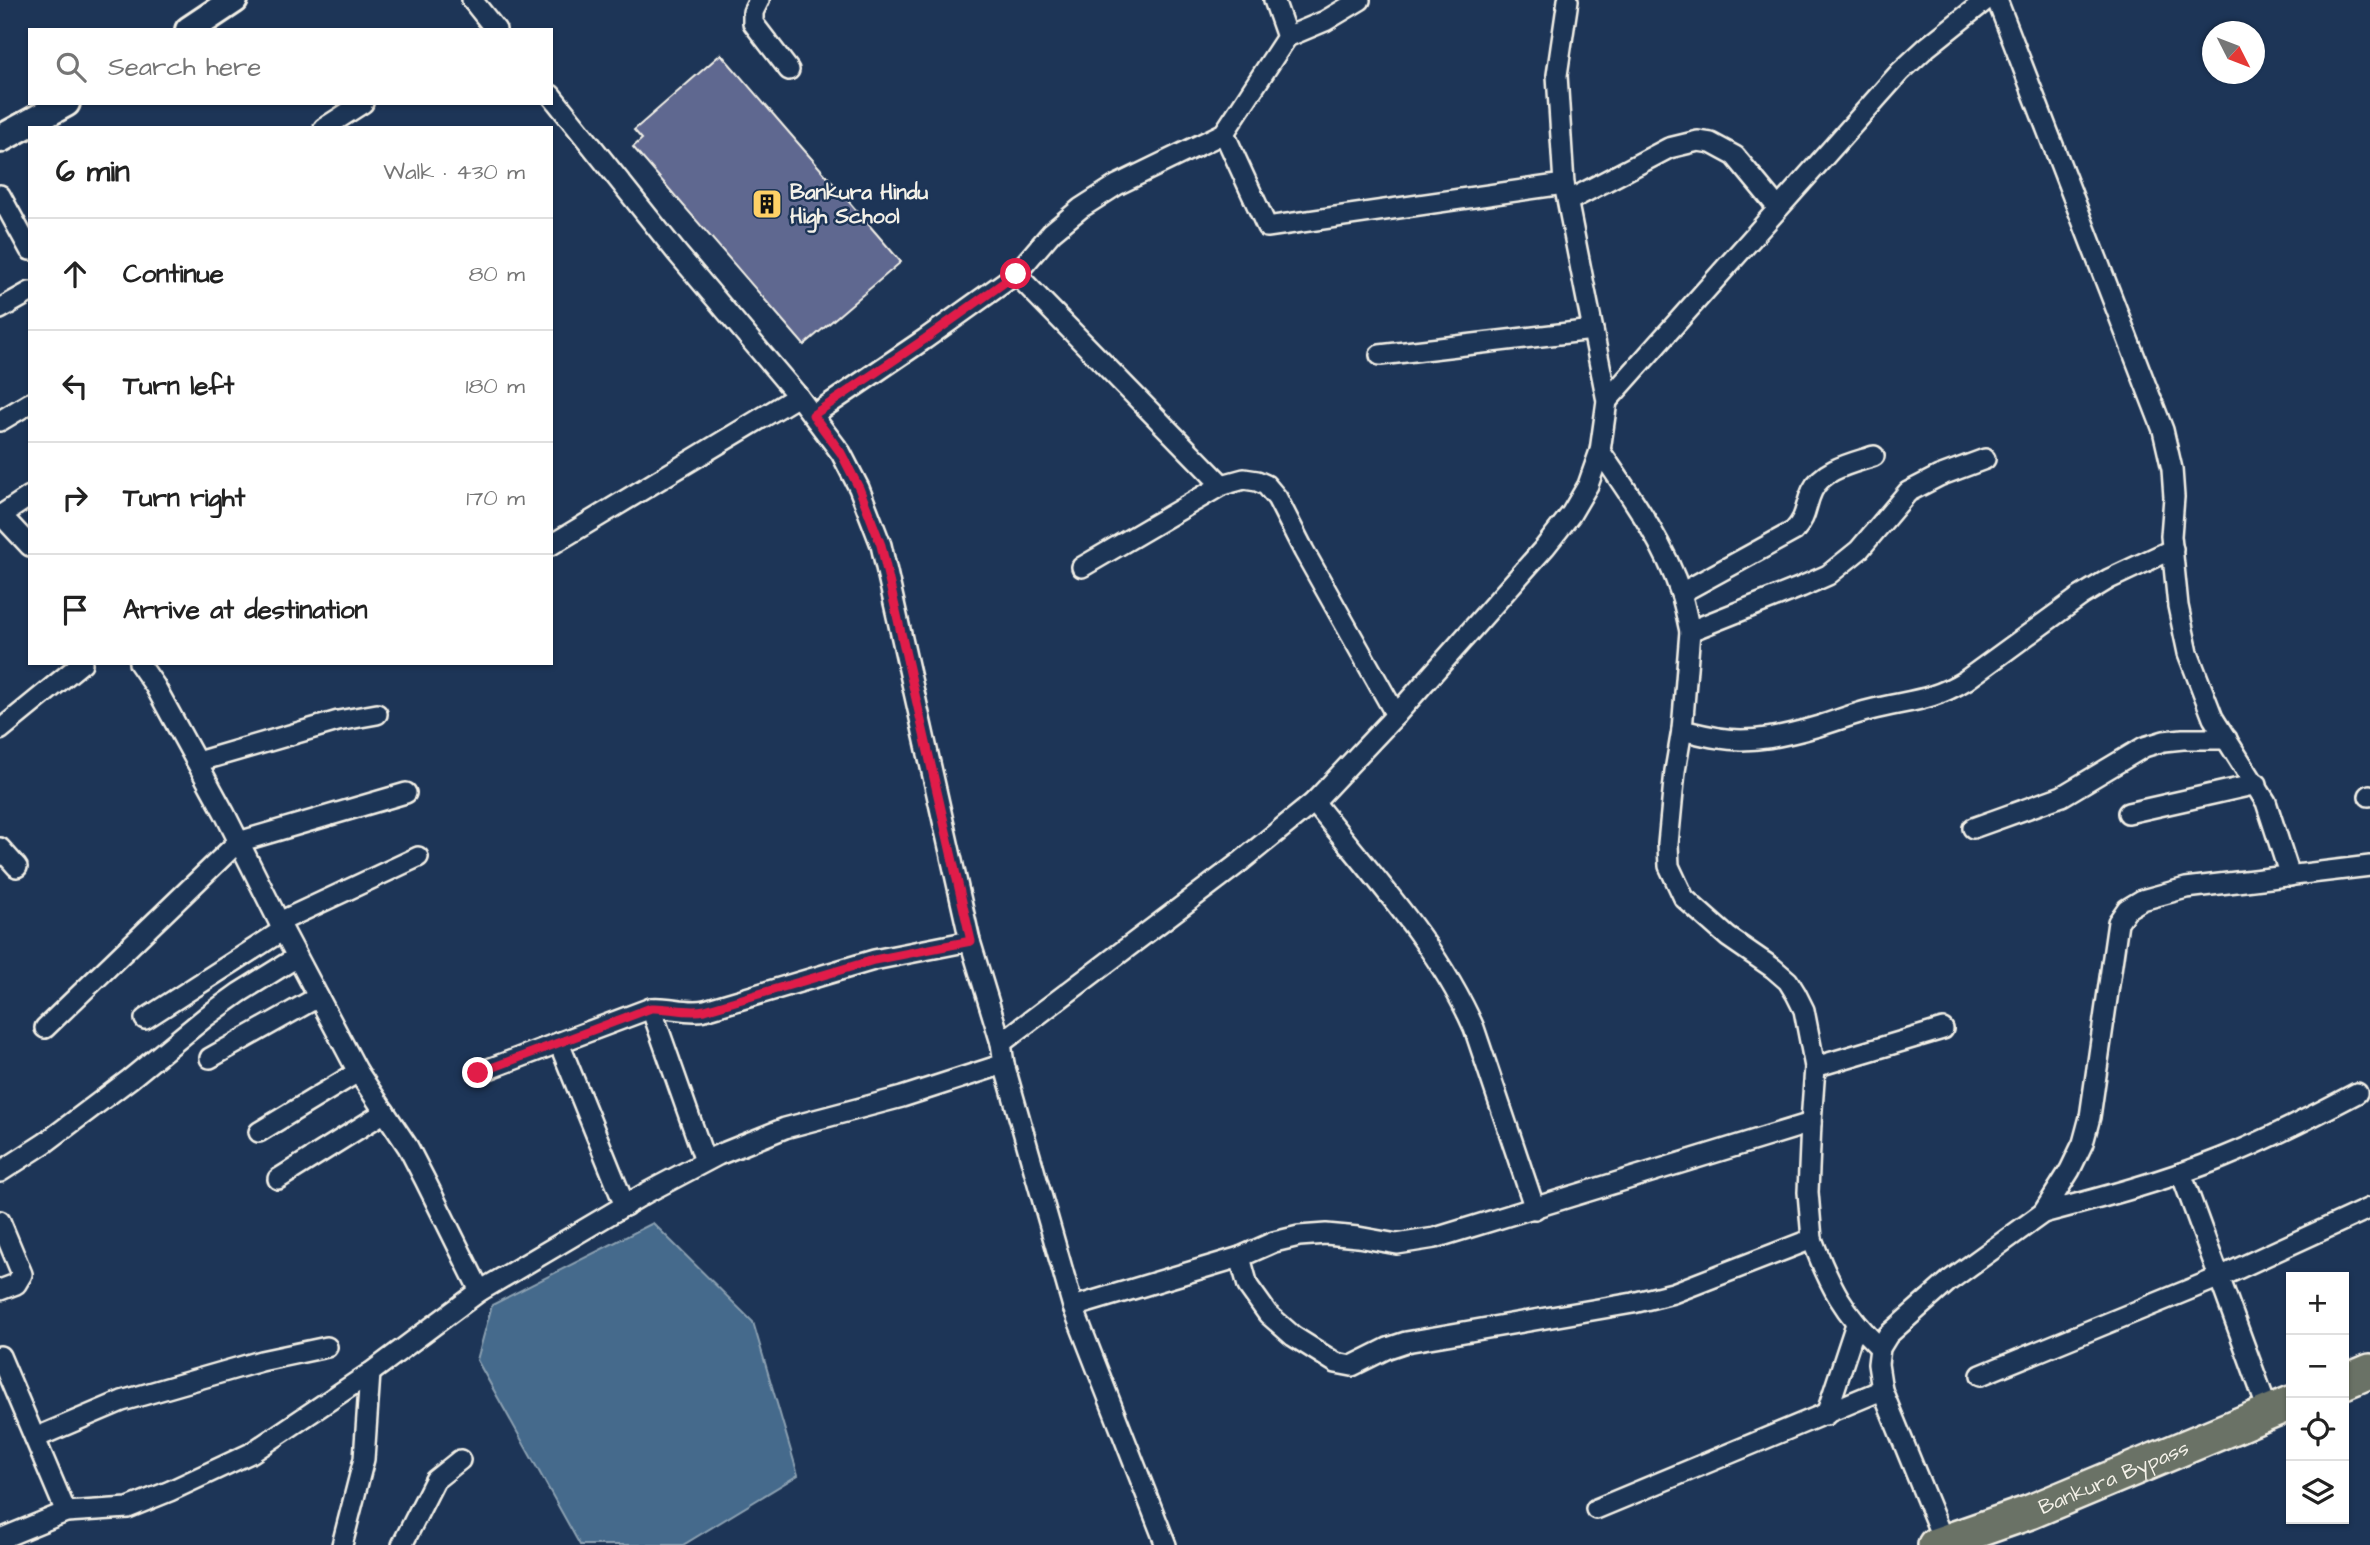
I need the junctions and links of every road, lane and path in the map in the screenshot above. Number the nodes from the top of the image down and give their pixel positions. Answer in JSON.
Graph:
{"nodes":[{"id":1,"x":234,"y":0,"type":"edge"},
{"id":2,"x":472,"y":0,"type":"edge"},
{"id":3,"x":759,"y":0,"type":"edge"},
{"id":4,"x":1275,"y":0,"type":"edge"},
{"id":5,"x":1360,"y":0,"type":"edge"},
{"id":6,"x":1567,"y":0,"type":"edge"},
{"id":7,"x":1986,"y":0,"type":"edge"},
{"id":8,"x":1997,"y":0,"type":"edge"},
{"id":9,"x":191,"y":28,"type":"edge"},
{"id":10,"x":494,"y":28,"type":"edge"},
{"id":11,"x":1287,"y":37,"type":"junction"},
{"id":12,"x":789,"y":70,"type":"dead end"},
{"id":13,"x":553,"y":98,"type":"edge"},
{"id":14,"x":62,"y":105,"type":"edge"},
{"id":15,"x":360,"y":105,"type":"edge"},
{"id":16,"x":327,"y":126,"type":"edge"},
{"id":17,"x":1224,"y":133,"type":"junction"},
{"id":18,"x":0,"y":139,"type":"edge"},
{"id":19,"x":1566,"y":193,"type":"junction"},
{"id":20,"x":0,"y":195,"type":"edge"},
{"id":21,"x":1778,"y":208,"type":"junction"},
{"id":22,"x":28,"y":246,"type":"edge"},
{"id":23,"x":1016,"y":274,"type":"junction"},
{"id":24,"x":28,"y":293,"type":"edge"},
{"id":25,"x":0,"y":309,"type":"edge"},
{"id":26,"x":1593,"y":330,"type":"junction"},
{"id":27,"x":1380,"y":355,"type":"dead end"},
{"id":28,"x":798,"y":396,"type":"junction"},
{"id":29,"x":1607,"y":401,"type":"junction"},
{"id":30,"x":28,"y":404,"type":"edge"},
{"id":31,"x":813,"y":415,"type":"junction"},
{"id":32,"x":0,"y":421,"type":"edge"},
{"id":33,"x":1600,"y":451,"type":"junction"},
{"id":34,"x":1874,"y":456,"type":"dead end"},
{"id":35,"x":1985,"y":459,"type":"dead end"},
{"id":36,"x":1222,"y":485,"type":"junction"},
{"id":37,"x":28,"y":497,"type":"edge"},
{"id":38,"x":0,"y":516,"type":"edge"},
{"id":39,"x":28,"y":544,"type":"edge"},
{"id":40,"x":553,"y":544,"type":"edge"},
{"id":41,"x":2173,"y":549,"type":"junction"},
{"id":42,"x":1082,"y":567,"type":"dead end"},
{"id":43,"x":1681,"y":593,"type":"junction"},
{"id":44,"x":1690,"y":631,"type":"junction"},
{"id":45,"x":80,"y":665,"type":"edge"},
{"id":46,"x":140,"y":665,"type":"edge"},
{"id":47,"x":377,"y":714,"type":"dead end"},
{"id":48,"x":1396,"y":715,"type":"junction"},
{"id":49,"x":0,"y":730,"type":"edge"},
{"id":50,"x":1682,"y":730,"type":"junction"},
{"id":51,"x":2227,"y":739,"type":"junction"},
{"id":52,"x":197,"y":762,"type":"junction"},
{"id":53,"x":2256,"y":784,"type":"junction"},
{"id":54,"x":406,"y":793,"type":"dead end"},
{"id":55,"x":1314,"y":802,"type":"junction"},
{"id":56,"x":2128,"y":813,"type":"dead end"},
{"id":57,"x":1973,"y":828,"type":"dead end"},
{"id":58,"x":238,"y":842,"type":"junction"},
{"id":59,"x":0,"y":848,"type":"edge"},
{"id":60,"x":418,"y":857,"type":"dead end"},
{"id":61,"x":2370,"y":866,"type":"edge"},
{"id":62,"x":17,"y":867,"type":"dead end"},
{"id":63,"x":2290,"y":876,"type":"junction"},
{"id":64,"x":281,"y":926,"type":"junction"},
{"id":65,"x":971,"y":941,"type":"junction"},
{"id":66,"x":297,"y":957,"type":"junction"},
{"id":67,"x":318,"y":996,"type":"junction"},
{"id":68,"x":651,"y":1008,"type":"junction"},
{"id":69,"x":145,"y":1018,"type":"dead end"},
{"id":70,"x":45,"y":1028,"type":"dead end"},
{"id":71,"x":1943,"y":1029,"type":"dead end"},
{"id":72,"x":559,"y":1043,"type":"junction"},
{"id":73,"x":1001,"y":1043,"type":"junction"},
{"id":74,"x":210,"y":1058,"type":"dead end"},
{"id":75,"x":1004,"y":1064,"type":"junction"},
{"id":76,"x":1815,"y":1067,"type":"junction"},
{"id":77,"x":358,"y":1072,"type":"junction"},
{"id":78,"x":478,"y":1073,"type":"dead end"},
{"id":79,"x":2357,"y":1093,"type":"dead end"},
{"id":80,"x":385,"y":1112,"type":"junction"},
{"id":81,"x":1811,"y":1123,"type":"junction"},
{"id":82,"x":259,"y":1132,"type":"dead end"},
{"id":83,"x":705,"y":1161,"type":"junction"},
{"id":84,"x":0,"y":1172,"type":"edge"},
{"id":85,"x":2181,"y":1173,"type":"junction"},
{"id":86,"x":278,"y":1179,"type":"dead end"},
{"id":87,"x":625,"y":1206,"type":"junction"},
{"id":88,"x":2370,"y":1208,"type":"edge"},
{"id":89,"x":1535,"y":1209,"type":"junction"},
{"id":90,"x":2043,"y":1213,"type":"junction"},
{"id":91,"x":0,"y":1221,"type":"edge"},
{"id":92,"x":1812,"y":1239,"type":"junction"},
{"id":93,"x":1240,"y":1257,"type":"junction"},
{"id":94,"x":2220,"y":1277,"type":"junction"},
{"id":95,"x":0,"y":1290,"type":"edge"},
{"id":96,"x":480,"y":1292,"type":"junction"},
{"id":97,"x":1073,"y":1307,"type":"junction"},
{"id":98,"x":1856,"y":1324,"type":"junction"},
{"id":99,"x":327,"y":1347,"type":"dead end"},
{"id":100,"x":1881,"y":1348,"type":"junction"},
{"id":101,"x":0,"y":1356,"type":"edge"},
{"id":102,"x":2370,"y":1371,"type":"edge"},
{"id":103,"x":370,"y":1373,"type":"junction"},
{"id":104,"x":1981,"y":1375,"type":"dead end"},
{"id":105,"x":2349,"y":1380,"type":"edge"},
{"id":106,"x":1882,"y":1390,"type":"junction"},
{"id":107,"x":2280,"y":1408,"type":"edge"},
{"id":108,"x":1826,"y":1415,"type":"junction"},
{"id":109,"x":35,"y":1438,"type":"junction"},
{"id":110,"x":460,"y":1460,"type":"dead end"},
{"id":111,"x":1596,"y":1509,"type":"dead end"},
{"id":112,"x":66,"y":1512,"type":"junction"},
{"id":113,"x":0,"y":1539,"type":"edge"},
{"id":114,"x":1939,"y":1544,"type":"edge"},
{"id":115,"x":342,"y":1545,"type":"edge"},
{"id":116,"x":402,"y":1545,"type":"edge"},
{"id":117,"x":1166,"y":1545,"type":"edge"}],
"edges":[{"from":1,"to":9,"type":"street"},
{"from":2,"to":10,"type":"street"},
{"from":3,"to":12,"type":"street"},
{"from":4,"to":11,"type":"street"},
{"from":5,"to":11,"type":"street"},
{"from":6,"to":19,"type":"street"},
{"from":7,"to":21,"type":"street"},
{"from":8,"to":41,"type":"street"},
{"from":11,"to":17,"type":"street"},
{"from":13,"to":28,"type":"street"},
{"from":14,"to":18,"type":"street"},
{"from":15,"to":16,"type":"street"},
{"from":17,"to":19,"type":"street"},
{"from":17,"to":23,"type":"street"},
{"from":19,"to":21,"type":"street"},
{"from":19,"to":26,"type":"street"},
{"from":20,"to":22,"type":"street"},
{"from":21,"to":29,"type":"street"},
{"from":23,"to":31,"type":"street"},
{"from":23,"to":36,"type":"street"},
{"from":24,"to":25,"type":"street"},
{"from":26,"to":27,"type":"street"},
{"from":26,"to":29,"type":"street"},
{"from":28,"to":31,"type":"street"},
{"from":28,"to":40,"type":"street"},
{"from":29,"to":33,"type":"street"},
{"from":30,"to":32,"type":"street"},
{"from":31,"to":65,"type":"street"},
{"from":33,"to":43,"type":"street"},
{"from":33,"to":48,"type":"street"},
{"from":34,"to":43,"type":"street"},
{"from":35,"to":44,"type":"street"},
{"from":36,"to":42,"type":"street"},
{"from":36,"to":48,"type":"street"},
{"from":37,"to":38,"type":"street"},
{"from":38,"to":39,"type":"street"},
{"from":41,"to":50,"type":"street"},
{"from":41,"to":51,"type":"street"},
{"from":43,"to":44,"type":"street"},
{"from":44,"to":50,"type":"street"},
{"from":45,"to":49,"type":"street"},
{"from":46,"to":52,"type":"street"},
{"from":47,"to":52,"type":"street"},
{"from":48,"to":55,"type":"street"},
{"from":50,"to":76,"type":"street"},
{"from":51,"to":53,"type":"street"},
{"from":51,"to":57,"type":"street"},
{"from":52,"to":58,"type":"street"},
{"from":53,"to":56,"type":"street"},
{"from":53,"to":63,"type":"street"},
{"from":54,"to":58,"type":"street"},
{"from":55,"to":73,"type":"street"},
{"from":55,"to":89,"type":"street"},
{"from":58,"to":64,"type":"street"},
{"from":58,"to":70,"type":"street"},
{"from":59,"to":62,"type":"street"},
{"from":60,"to":64,"type":"street"},
{"from":61,"to":63,"type":"street"},
{"from":63,"to":90,"type":"street"},
{"from":64,"to":66,"type":"street"},
{"from":64,"to":69,"type":"street"},
{"from":65,"to":68,"type":"street"},
{"from":65,"to":73,"type":"street"},
{"from":66,"to":67,"type":"street"},
{"from":66,"to":84,"type":"street"},
{"from":67,"to":74,"type":"street"},
{"from":67,"to":77,"type":"street"},
{"from":68,"to":72,"type":"street"},
{"from":68,"to":83,"type":"street"},
{"from":71,"to":76,"type":"street"},
{"from":72,"to":78,"type":"street"},
{"from":72,"to":87,"type":"street"},
{"from":73,"to":75,"type":"street"},
{"from":75,"to":83,"type":"street"},
{"from":75,"to":97,"type":"street"},
{"from":76,"to":81,"type":"street"},
{"from":77,"to":80,"type":"street"},
{"from":77,"to":82,"type":"street"},
{"from":79,"to":85,"type":"street"},
{"from":80,"to":86,"type":"street"},
{"from":80,"to":96,"type":"street"},
{"from":81,"to":89,"type":"street"},
{"from":81,"to":92,"type":"street"},
{"from":83,"to":87,"type":"street"},
{"from":85,"to":90,"type":"street"},
{"from":85,"to":94,"type":"street"},
{"from":87,"to":96,"type":"street"},
{"from":88,"to":94,"type":"street"},
{"from":89,"to":93,"type":"street"},
{"from":90,"to":100,"type":"street"},
{"from":91,"to":95,"type":"street"},
{"from":92,"to":93,"type":"street"},
{"from":92,"to":98,"type":"street"},
{"from":93,"to":97,"type":"street"},
{"from":94,"to":104,"type":"street"},
{"from":94,"to":107,"type":"street"},
{"from":96,"to":103,"type":"street"},
{"from":97,"to":117,"type":"street"},
{"from":98,"to":100,"type":"street"},
{"from":98,"to":108,"type":"street"},
{"from":99,"to":109,"type":"street"},
{"from":100,"to":106,"type":"street"},
{"from":101,"to":109,"type":"street"},
{"from":102,"to":105,"type":"highway"},
{"from":103,"to":112,"type":"street"},
{"from":103,"to":115,"type":"street"},
{"from":106,"to":108,"type":"street"},
{"from":106,"to":114,"type":"street"},
{"from":107,"to":114,"type":"highway","name":"Bankura Bypass"},
{"from":108,"to":111,"type":"street"},
{"from":109,"to":112,"type":"street"},
{"from":110,"to":116,"type":"street"},
{"from":112,"to":113,"type":"street"}]}
